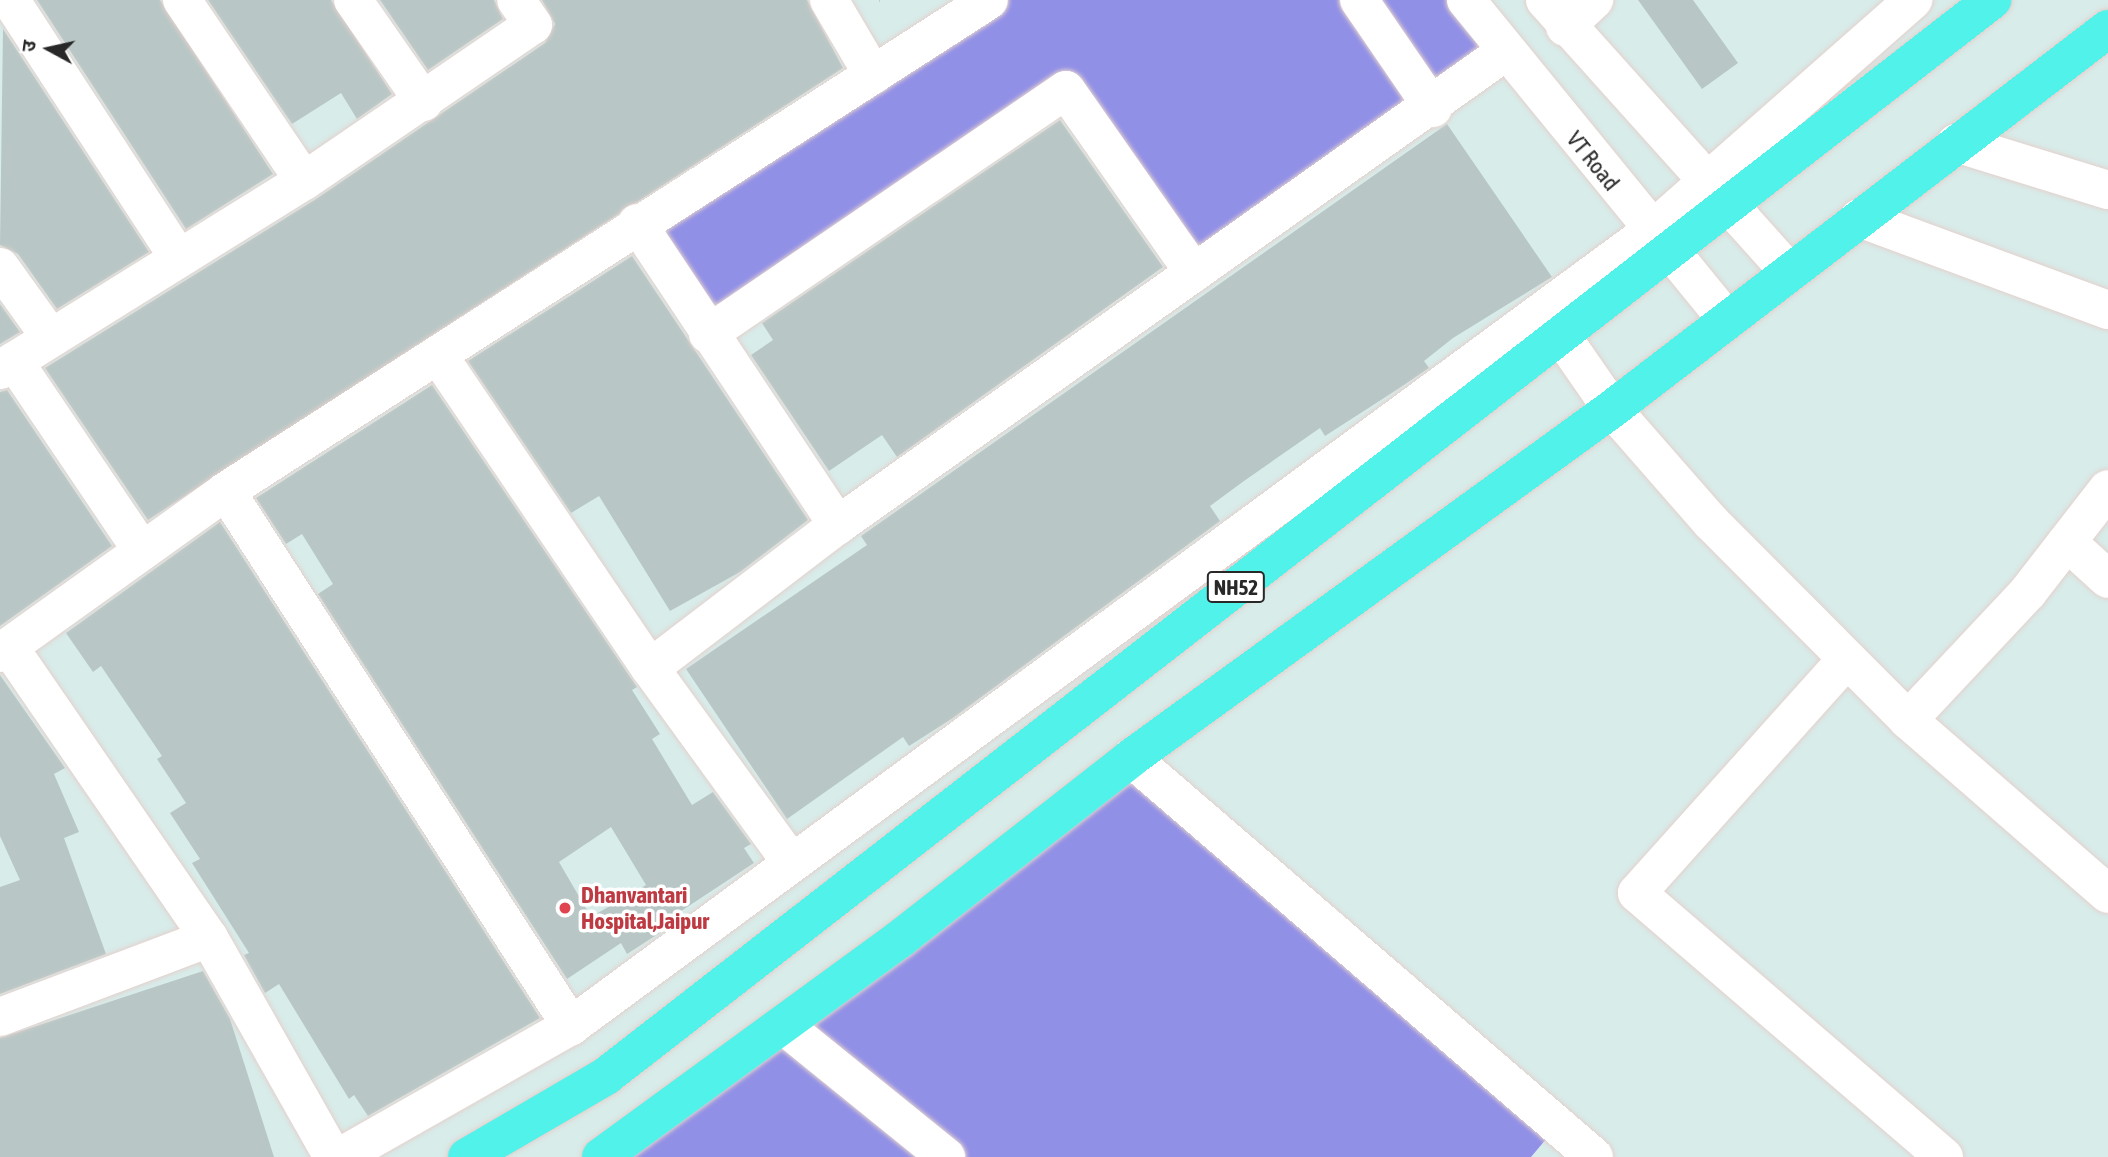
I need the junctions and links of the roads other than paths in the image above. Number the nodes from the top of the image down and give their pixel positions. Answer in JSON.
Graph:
{"nodes":[{"id":1,"x":182,"y":0,"type":"edge"},
{"id":2,"x":353,"y":0,"type":"edge"},
{"id":3,"x":516,"y":0,"type":"edge"},
{"id":4,"x":829,"y":0,"type":"edge"},
{"id":5,"x":989,"y":0,"type":"edge"},
{"id":6,"x":1359,"y":0,"type":"edge"},
{"id":7,"x":1466,"y":0,"type":"edge"},
{"id":8,"x":1594,"y":0,"type":"edge"},
{"id":9,"x":1913,"y":0,"type":"edge"},
{"id":10,"x":1992,"y":0,"type":"edge"},
{"id":11,"x":13,"y":7,"type":"edge"},
{"id":12,"x":1555,"y":13,"type":"edge"},
{"id":13,"x":2108,"y":29,"type":"edge"},
{"id":14,"x":1505,"y":51,"type":"junction"},
{"id":15,"x":873,"y":75,"type":"junction"},
{"id":16,"x":424,"y":102,"type":"junction"},
{"id":17,"x":1433,"y":108,"type":"junction"},
{"id":18,"x":1956,"y":143,"type":"junction"},
{"id":19,"x":304,"y":181,"type":"junction"},
{"id":20,"x":2108,"y":190,"type":"edge"},
{"id":21,"x":1716,"y":194,"type":"junction"},
{"id":22,"x":1859,"y":218,"type":"junction"},
{"id":23,"x":637,"y":223,"type":"junction"},
{"id":24,"x":1659,"y":244,"type":"junction"},
{"id":25,"x":178,"y":257,"type":"junction"},
{"id":26,"x":0,"y":267,"type":"edge"},
{"id":27,"x":1788,"y":271,"type":"junction"},
{"id":28,"x":1194,"y":272,"type":"junction"},
{"id":29,"x":2108,"y":310,"type":"edge"},
{"id":30,"x":1725,"y":318,"type":"junction"},
{"id":31,"x":708,"y":334,"type":"junction"},
{"id":32,"x":1560,"y":334,"type":"junction"},
{"id":33,"x":51,"y":338,"type":"junction"},
{"id":34,"x":438,"y":355,"type":"junction"},
{"id":35,"x":7,"y":365,"type":"edge"},
{"id":36,"x":1612,"y":409,"type":"junction"},
{"id":37,"x":2108,"y":489,"type":"edge"},
{"id":38,"x":226,"y":491,"type":"junction"},
{"id":39,"x":838,"y":526,"type":"junction"},
{"id":40,"x":2067,"y":542,"type":"junction"},
{"id":41,"x":141,"y":549,"type":"junction"},
{"id":42,"x":2108,"y":579,"type":"edge"},
{"id":43,"x":4,"y":650,"type":"edge"},
{"id":44,"x":1846,"y":660,"type":"junction"},
{"id":45,"x":650,"y":668,"type":"junction"},
{"id":46,"x":1908,"y":720,"type":"junction"},
{"id":47,"x":1131,"y":758,"type":"junction"},
{"id":48,"x":791,"y":862,"type":"junction"},
{"id":49,"x":2108,"y":894,"type":"edge"},
{"id":50,"x":209,"y":939,"type":"junction"},
{"id":51,"x":0,"y":1017,"type":"edge"},
{"id":52,"x":571,"y":1026,"type":"junction"},
{"id":53,"x":783,"y":1026,"type":"junction"},
{"id":54,"x":333,"y":1157,"type":"edge"},
{"id":55,"x":340,"y":1157,"type":"edge"},
{"id":56,"x":467,"y":1157,"type":"edge"},
{"id":57,"x":601,"y":1157,"type":"edge"},
{"id":58,"x":946,"y":1157,"type":"edge"},
{"id":59,"x":1594,"y":1157,"type":"edge"},
{"id":60,"x":1944,"y":1157,"type":"edge"}],
"edges":[{"from":1,"to":19,"type":"street"},
{"from":2,"to":16,"type":"street"},
{"from":3,"to":16,"type":"street"},
{"from":4,"to":15,"type":"street"},
{"from":5,"to":15,"type":"street"},
{"from":6,"to":17,"type":"street"},
{"from":7,"to":14,"type":"street","name":"VT Road"},
{"from":8,"to":12,"type":"street"},
{"from":9,"to":21,"type":"street"},
{"from":10,"to":21,"type":"highway","number":"NH52"},
{"from":11,"to":25,"type":"street"},
{"from":12,"to":21,"type":"street"},
{"from":13,"to":18,"type":"highway"},
{"from":14,"to":17,"type":"street"},
{"from":14,"to":24,"type":"street","name":"VT Road"},
{"from":15,"to":23,"type":"street"},
{"from":16,"to":19,"type":"street"},
{"from":17,"to":28,"type":"street"},
{"from":18,"to":20,"type":"street"},
{"from":18,"to":22,"type":"highway"},
{"from":19,"to":25,"type":"street"},
{"from":21,"to":24,"type":"highway","number":"NH52"},
{"from":21,"to":27,"type":"street"},
{"from":22,"to":27,"type":"highway"},
{"from":22,"to":29,"type":"street"},
{"from":23,"to":31,"type":"street"},
{"from":23,"to":34,"type":"street"},
{"from":24,"to":30,"type":"street","name":"VT Road"},
{"from":24,"to":32,"type":"highway","number":"NH52"},
{"from":24,"to":48,"type":"street"},
{"from":25,"to":33,"type":"street"},
{"from":26,"to":33,"type":"street"},
{"from":27,"to":30,"type":"highway"},
{"from":28,"to":31,"type":"street"},
{"from":28,"to":39,"type":"street"},
{"from":30,"to":36,"type":"highway"},
{"from":31,"to":39,"type":"street"},
{"from":32,"to":36,"type":"street"},
{"from":32,"to":56,"type":"highway","number":"NH52"},
{"from":33,"to":35,"type":"street"},
{"from":34,"to":38,"type":"street"},
{"from":34,"to":45,"type":"street"},
{"from":35,"to":41,"type":"street"},
{"from":36,"to":44,"type":"street"},
{"from":36,"to":47,"type":"highway"},
{"from":37,"to":40,"type":"street"},
{"from":38,"to":41,"type":"street"},
{"from":38,"to":52,"type":"street"},
{"from":39,"to":45,"type":"street"},
{"from":40,"to":42,"type":"street"},
{"from":40,"to":46,"type":"street"},
{"from":41,"to":43,"type":"street"},
{"from":43,"to":50,"type":"street"},
{"from":44,"to":46,"type":"street"},
{"from":44,"to":60,"type":"street"},
{"from":45,"to":48,"type":"street"},
{"from":46,"to":49,"type":"street"},
{"from":47,"to":53,"type":"highway"},
{"from":47,"to":59,"type":"street"},
{"from":48,"to":52,"type":"street"},
{"from":50,"to":51,"type":"street"},
{"from":50,"to":54,"type":"street"},
{"from":52,"to":55,"type":"street"},
{"from":53,"to":57,"type":"highway"},
{"from":53,"to":58,"type":"street"}]}
